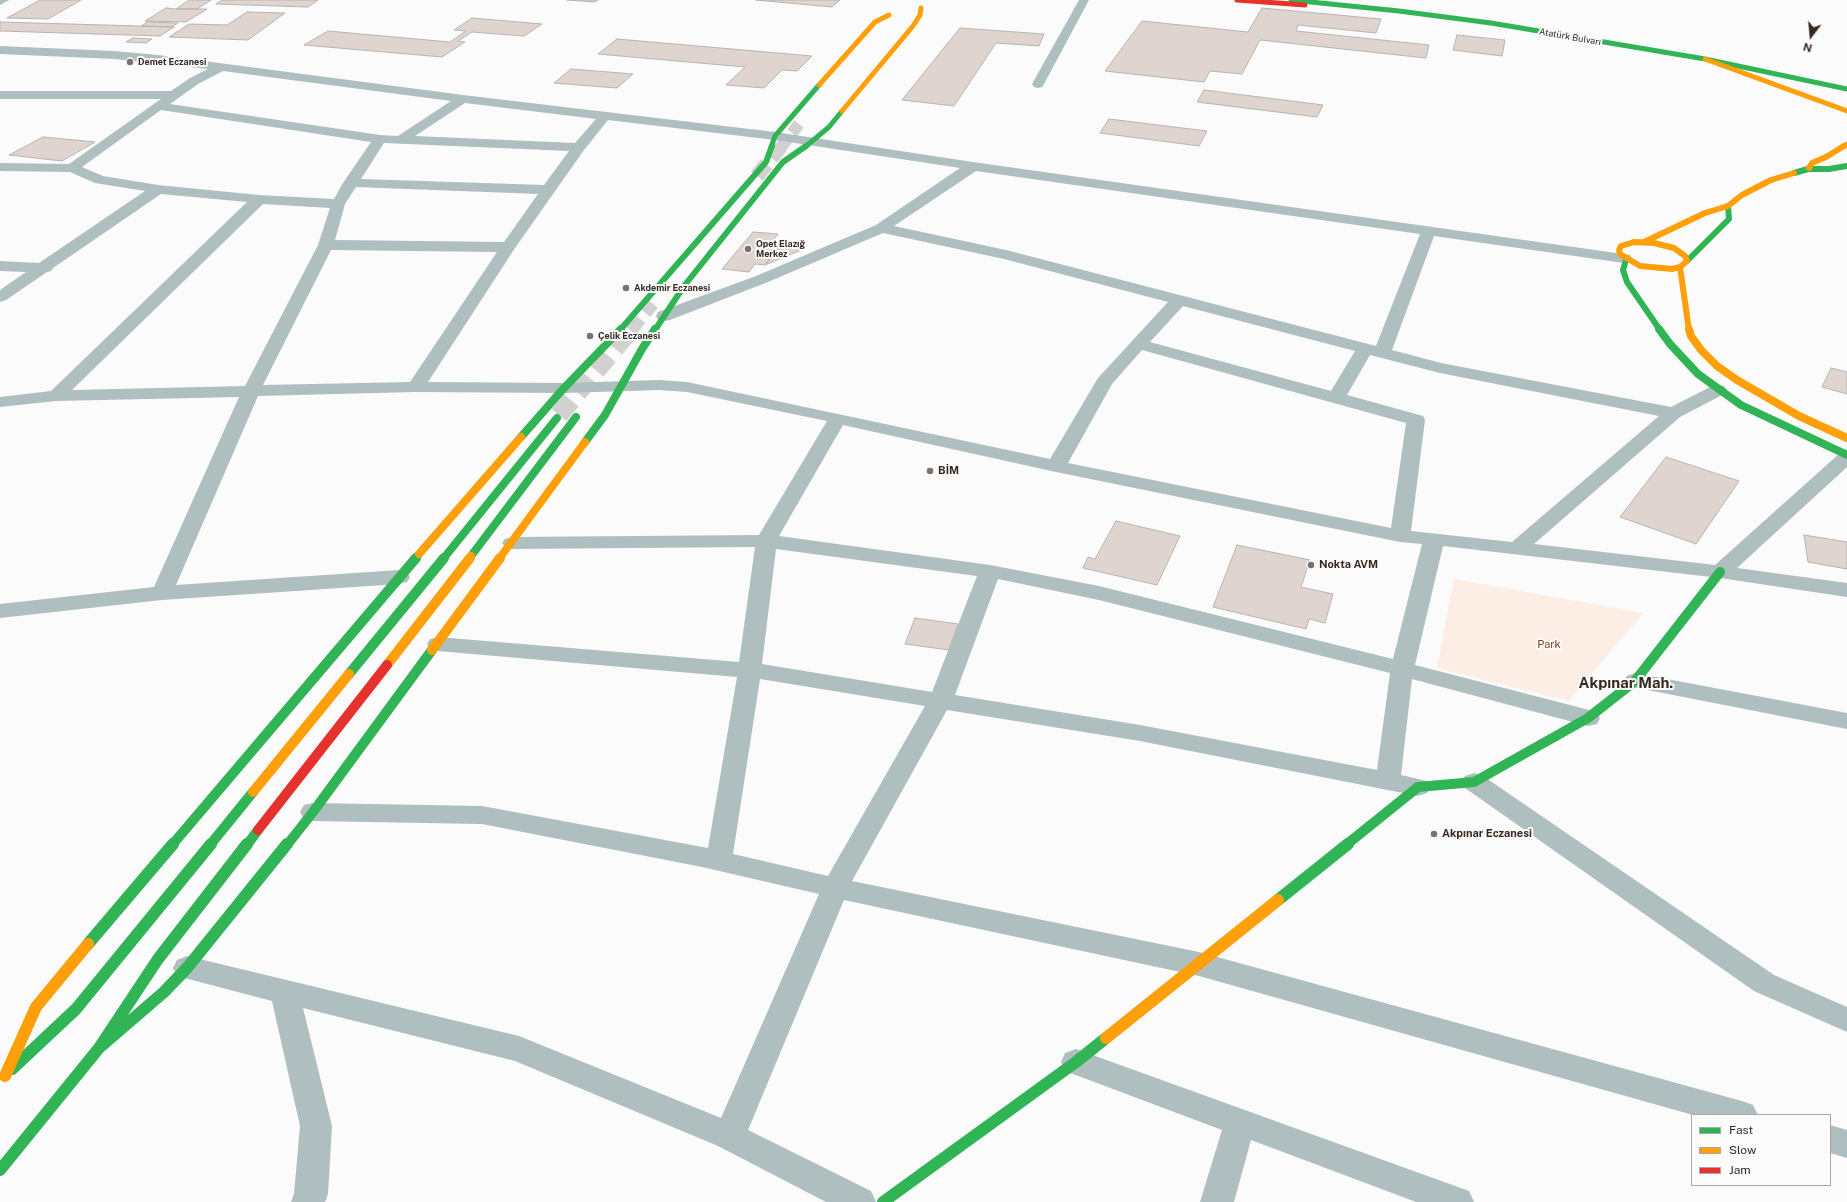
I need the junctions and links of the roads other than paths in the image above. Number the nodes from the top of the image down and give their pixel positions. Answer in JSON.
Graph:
{"nodes":[{"id":1,"x":4,"y":0,"type":"edge"},
{"id":2,"x":929,"y":0,"type":"edge"},
{"id":3,"x":1084,"y":0,"type":"edge"},
{"id":4,"x":1237,"y":0,"type":"edge"},
{"id":5,"x":1291,"y":0,"type":"edge"},
{"id":6,"x":1346,"y":0,"type":"edge"},
{"id":7,"x":0,"y":2,"type":"edge"},
{"id":8,"x":920,"y":8,"type":"junction"},
{"id":9,"x":907,"y":18,"type":"dead end"},
{"id":10,"x":883,"y":29,"type":"dead end"},
{"id":11,"x":0,"y":50,"type":"edge"},
{"id":12,"x":1714,"y":51,"type":"dead end"},
{"id":13,"x":1738,"y":56,"type":"dead end"},
{"id":14,"x":1704,"y":59,"type":"junction"},
{"id":15,"x":222,"y":67,"type":"junction"},
{"id":16,"x":1847,"y":80,"type":"edge"},
{"id":17,"x":1038,"y":84,"type":"dead end"},
{"id":18,"x":1847,"y":89,"type":"edge"},
{"id":19,"x":0,"y":95,"type":"edge"},
{"id":20,"x":174,"y":95,"type":"junction"},
{"id":21,"x":463,"y":99,"type":"junction"},
{"id":22,"x":159,"y":106,"type":"junction"},
{"id":23,"x":1847,"y":111,"type":"edge"},
{"id":24,"x":604,"y":117,"type":"junction"},
{"id":25,"x":775,"y":136,"type":"junction"},
{"id":26,"x":380,"y":139,"type":"junction"},
{"id":27,"x":402,"y":139,"type":"junction"},
{"id":28,"x":813,"y":142,"type":"junction"},
{"id":29,"x":1847,"y":144,"type":"edge"},
{"id":30,"x":579,"y":147,"type":"junction"},
{"id":31,"x":973,"y":166,"type":"junction"},
{"id":32,"x":1847,"y":166,"type":"edge"},
{"id":33,"x":0,"y":167,"type":"edge"},
{"id":34,"x":72,"y":168,"type":"junction"},
{"id":35,"x":1808,"y":169,"type":"junction"},
{"id":36,"x":350,"y":183,"type":"junction"},
{"id":37,"x":158,"y":189,"type":"junction"},
{"id":38,"x":550,"y":190,"type":"junction"},
{"id":39,"x":259,"y":199,"type":"junction"},
{"id":40,"x":338,"y":204,"type":"junction"},
{"id":41,"x":1728,"y":206,"type":"junction"},
{"id":42,"x":881,"y":228,"type":"junction"},
{"id":43,"x":1429,"y":230,"type":"junction"},
{"id":44,"x":1644,"y":242,"type":"junction"},
{"id":45,"x":326,"y":245,"type":"junction"},
{"id":46,"x":508,"y":247,"type":"junction"},
{"id":47,"x":1626,"y":254,"type":"junction"},
{"id":48,"x":1687,"y":261,"type":"junction"},
{"id":49,"x":0,"y":266,"type":"edge"},
{"id":50,"x":1680,"y":267,"type":"junction"},
{"id":51,"x":45,"y":268,"type":"junction"},
{"id":52,"x":0,"y":297,"type":"edge"},
{"id":53,"x":1179,"y":300,"type":"junction"},
{"id":54,"x":664,"y":316,"type":"junction"},
{"id":55,"x":1139,"y":344,"type":"junction"},
{"id":56,"x":1373,"y":350,"type":"junction"},
{"id":57,"x":621,"y":386,"type":"junction"},
{"id":58,"x":415,"y":387,"type":"junction"},
{"id":59,"x":564,"y":388,"type":"junction"},
{"id":60,"x":1718,"y":390,"type":"junction"},
{"id":61,"x":251,"y":391,"type":"junction"},
{"id":62,"x":56,"y":396,"type":"junction"},
{"id":63,"x":1336,"y":398,"type":"junction"},
{"id":64,"x":0,"y":402,"type":"edge"},
{"id":65,"x":1673,"y":413,"type":"junction"},
{"id":66,"x":559,"y":415,"type":"tunnel mouth"},
{"id":67,"x":576,"y":417,"type":"dead end"},
{"id":68,"x":838,"y":418,"type":"junction"},
{"id":69,"x":1847,"y":438,"type":"edge"},
{"id":70,"x":1847,"y":456,"type":"edge"},
{"id":71,"x":1056,"y":466,"type":"junction"},
{"id":72,"x":1400,"y":536,"type":"junction"},
{"id":73,"x":1434,"y":539,"type":"junction"},
{"id":74,"x":766,"y":540,"type":"junction"},
{"id":75,"x":512,"y":543,"type":"junction"},
{"id":76,"x":1516,"y":548,"type":"junction"},
{"id":77,"x":990,"y":571,"type":"junction"},
{"id":78,"x":1720,"y":572,"type":"junction"},
{"id":79,"x":399,"y":577,"type":"junction"},
{"id":80,"x":1847,"y":590,"type":"edge"},
{"id":81,"x":162,"y":593,"type":"junction"},
{"id":82,"x":0,"y":611,"type":"edge"},
{"id":83,"x":438,"y":644,"type":"junction"},
{"id":84,"x":1402,"y":669,"type":"junction"},
{"id":85,"x":750,"y":670,"type":"junction"},
{"id":86,"x":1635,"y":681,"type":"junction"},
{"id":87,"x":941,"y":700,"type":"junction"},
{"id":88,"x":1588,"y":718,"type":"junction"},
{"id":89,"x":1847,"y":720,"type":"edge"},
{"id":90,"x":1388,"y":780,"type":"junction"},
{"id":91,"x":1474,"y":782,"type":"junction"},
{"id":92,"x":1418,"y":786,"type":"junction"},
{"id":93,"x":313,"y":812,"type":"junction"},
{"id":94,"x":719,"y":861,"type":"junction"},
{"id":95,"x":836,"y":888,"type":"junction"},
{"id":96,"x":1199,"y":964,"type":"junction"},
{"id":97,"x":187,"y":968,"type":"junction"},
{"id":98,"x":284,"y":991,"type":"junction"},
{"id":99,"x":1847,"y":1020,"type":"edge"},
{"id":100,"x":99,"y":1048,"type":"junction"},
{"id":101,"x":1076,"y":1062,"type":"junction"},
{"id":102,"x":3,"y":1079,"type":"edge"},
{"id":103,"x":1738,"y":1114,"type":"edge"},
{"id":104,"x":1240,"y":1122,"type":"junction"},
{"id":105,"x":729,"y":1136,"type":"junction"},
{"id":106,"x":1831,"y":1139,"type":"edge"},
{"id":107,"x":1847,"y":1144,"type":"edge"},
{"id":108,"x":0,"y":1170,"type":"edge"},
{"id":109,"x":308,"y":1202,"type":"edge"},
{"id":110,"x":859,"y":1202,"type":"edge"},
{"id":111,"x":883,"y":1202,"type":"edge"},
{"id":112,"x":1217,"y":1202,"type":"edge"},
{"id":113,"x":1457,"y":1202,"type":"edge"}],
"edges":[{"from":1,"to":7,"type":"street"},
{"from":2,"to":8,"type":"main road"},
{"from":3,"to":17,"type":"street"},
{"from":4,"to":14,"type":"main road"},
{"from":5,"to":14,"type":"main road","name":"Atatürk Bulvarı"},
{"from":6,"to":12,"type":"main road","name":"Atatürk Bulvarı"},
{"from":8,"to":9,"type":"main road"},
{"from":8,"to":28,"type":"main road"},
{"from":10,"to":25,"type":"main road"},
{"from":11,"to":15,"type":"street"},
{"from":13,"to":16,"type":"main road"},
{"from":14,"to":18,"type":"main road","name":"Atatürk Bulvarı"},
{"from":14,"to":23,"type":"main road"},
{"from":15,"to":20,"type":"street"},
{"from":15,"to":21,"type":"street"},
{"from":19,"to":20,"type":"street"},
{"from":20,"to":22,"type":"street"},
{"from":21,"to":24,"type":"street"},
{"from":21,"to":27,"type":"street"},
{"from":22,"to":26,"type":"street"},
{"from":22,"to":34,"type":"street"},
{"from":24,"to":25,"type":"street"},
{"from":24,"to":30,"type":"street"},
{"from":25,"to":28,"type":"street"},
{"from":25,"to":59,"type":"main road"},
{"from":26,"to":27,"type":"street"},
{"from":26,"to":36,"type":"street"},
{"from":27,"to":30,"type":"street"},
{"from":28,"to":31,"type":"street"},
{"from":28,"to":54,"type":"main road"},
{"from":29,"to":35,"type":"main road"},
{"from":30,"to":38,"type":"street"},
{"from":31,"to":42,"type":"street"},
{"from":31,"to":43,"type":"street"},
{"from":32,"to":35,"type":"main road"},
{"from":33,"to":34,"type":"street"},
{"from":34,"to":37,"type":"street"},
{"from":35,"to":41,"type":"main road"},
{"from":36,"to":38,"type":"street"},
{"from":36,"to":40,"type":"street"},
{"from":37,"to":39,"type":"street"},
{"from":37,"to":51,"type":"street"},
{"from":38,"to":46,"type":"street"},
{"from":39,"to":40,"type":"street"},
{"from":39,"to":62,"type":"street"},
{"from":40,"to":45,"type":"street"},
{"from":41,"to":44,"type":"main road"},
{"from":41,"to":48,"type":"main road"},
{"from":42,"to":53,"type":"street"},
{"from":42,"to":54,"type":"street"},
{"from":43,"to":47,"type":"street"},
{"from":43,"to":56,"type":"street"},
{"from":44,"to":47,"type":"main road"},
{"from":44,"to":48,"type":"main road"},
{"from":45,"to":46,"type":"street"},
{"from":45,"to":61,"type":"street"},
{"from":46,"to":58,"type":"street"},
{"from":47,"to":50,"type":"main road"},
{"from":47,"to":60,"type":"main road"},
{"from":48,"to":50,"type":"main road"},
{"from":49,"to":51,"type":"street"},
{"from":50,"to":69,"type":"main road"},
{"from":51,"to":52,"type":"street"},
{"from":53,"to":55,"type":"street"},
{"from":53,"to":56,"type":"street"},
{"from":54,"to":57,"type":"main road"},
{"from":55,"to":63,"type":"street"},
{"from":55,"to":71,"type":"street"},
{"from":56,"to":63,"type":"street"},
{"from":56,"to":65,"type":"street"},
{"from":57,"to":59,"type":"street"},
{"from":57,"to":68,"type":"street"},
{"from":57,"to":75,"type":"main road"},
{"from":58,"to":59,"type":"street"},
{"from":58,"to":61,"type":"street"},
{"from":59,"to":79,"type":"main road"},
{"from":60,"to":65,"type":"street"},
{"from":60,"to":70,"type":"main road"},
{"from":61,"to":62,"type":"street"},
{"from":61,"to":81,"type":"street"},
{"from":62,"to":64,"type":"street"},
{"from":63,"to":72,"type":"street"},
{"from":65,"to":76,"type":"street"},
{"from":66,"to":102,"type":"main road"},
{"from":67,"to":100,"type":"main road"},
{"from":68,"to":71,"type":"street"},
{"from":68,"to":74,"type":"street"},
{"from":70,"to":78,"type":"street"},
{"from":71,"to":72,"type":"street"},
{"from":72,"to":73,"type":"street"},
{"from":73,"to":76,"type":"street"},
{"from":73,"to":84,"type":"street"},
{"from":74,"to":75,"type":"street"},
{"from":74,"to":77,"type":"street"},
{"from":74,"to":85,"type":"street"},
{"from":75,"to":83,"type":"main road"},
{"from":76,"to":78,"type":"street"},
{"from":77,"to":84,"type":"street"},
{"from":77,"to":87,"type":"street"},
{"from":78,"to":80,"type":"street"},
{"from":78,"to":86,"type":"main road"},
{"from":79,"to":81,"type":"street"},
{"from":79,"to":102,"type":"main road"},
{"from":81,"to":82,"type":"street"},
{"from":83,"to":85,"type":"street"},
{"from":83,"to":93,"type":"main road"},
{"from":84,"to":88,"type":"street"},
{"from":84,"to":90,"type":"street"},
{"from":85,"to":87,"type":"street"},
{"from":85,"to":94,"type":"street"},
{"from":86,"to":88,"type":"main road"},
{"from":86,"to":89,"type":"street"},
{"from":87,"to":90,"type":"street"},
{"from":87,"to":95,"type":"street"},
{"from":88,"to":91,"type":"main road"},
{"from":90,"to":92,"type":"street"},
{"from":91,"to":92,"type":"main road"},
{"from":91,"to":99,"type":"street"},
{"from":92,"to":96,"type":"main road"},
{"from":93,"to":94,"type":"street"},
{"from":93,"to":97,"type":"main road"},
{"from":94,"to":95,"type":"street"},
{"from":95,"to":96,"type":"street"},
{"from":95,"to":105,"type":"street"},
{"from":96,"to":101,"type":"main road"},
{"from":96,"to":103,"type":"street"},
{"from":97,"to":98,"type":"street"},
{"from":97,"to":100,"type":"main road"},
{"from":98,"to":105,"type":"street"},
{"from":98,"to":109,"type":"street"},
{"from":100,"to":108,"type":"main road"},
{"from":101,"to":104,"type":"street"},
{"from":101,"to":111,"type":"main road"},
{"from":104,"to":112,"type":"street"},
{"from":104,"to":113,"type":"street"},
{"from":105,"to":110,"type":"street"},
{"from":106,"to":107,"type":"street"}]}
